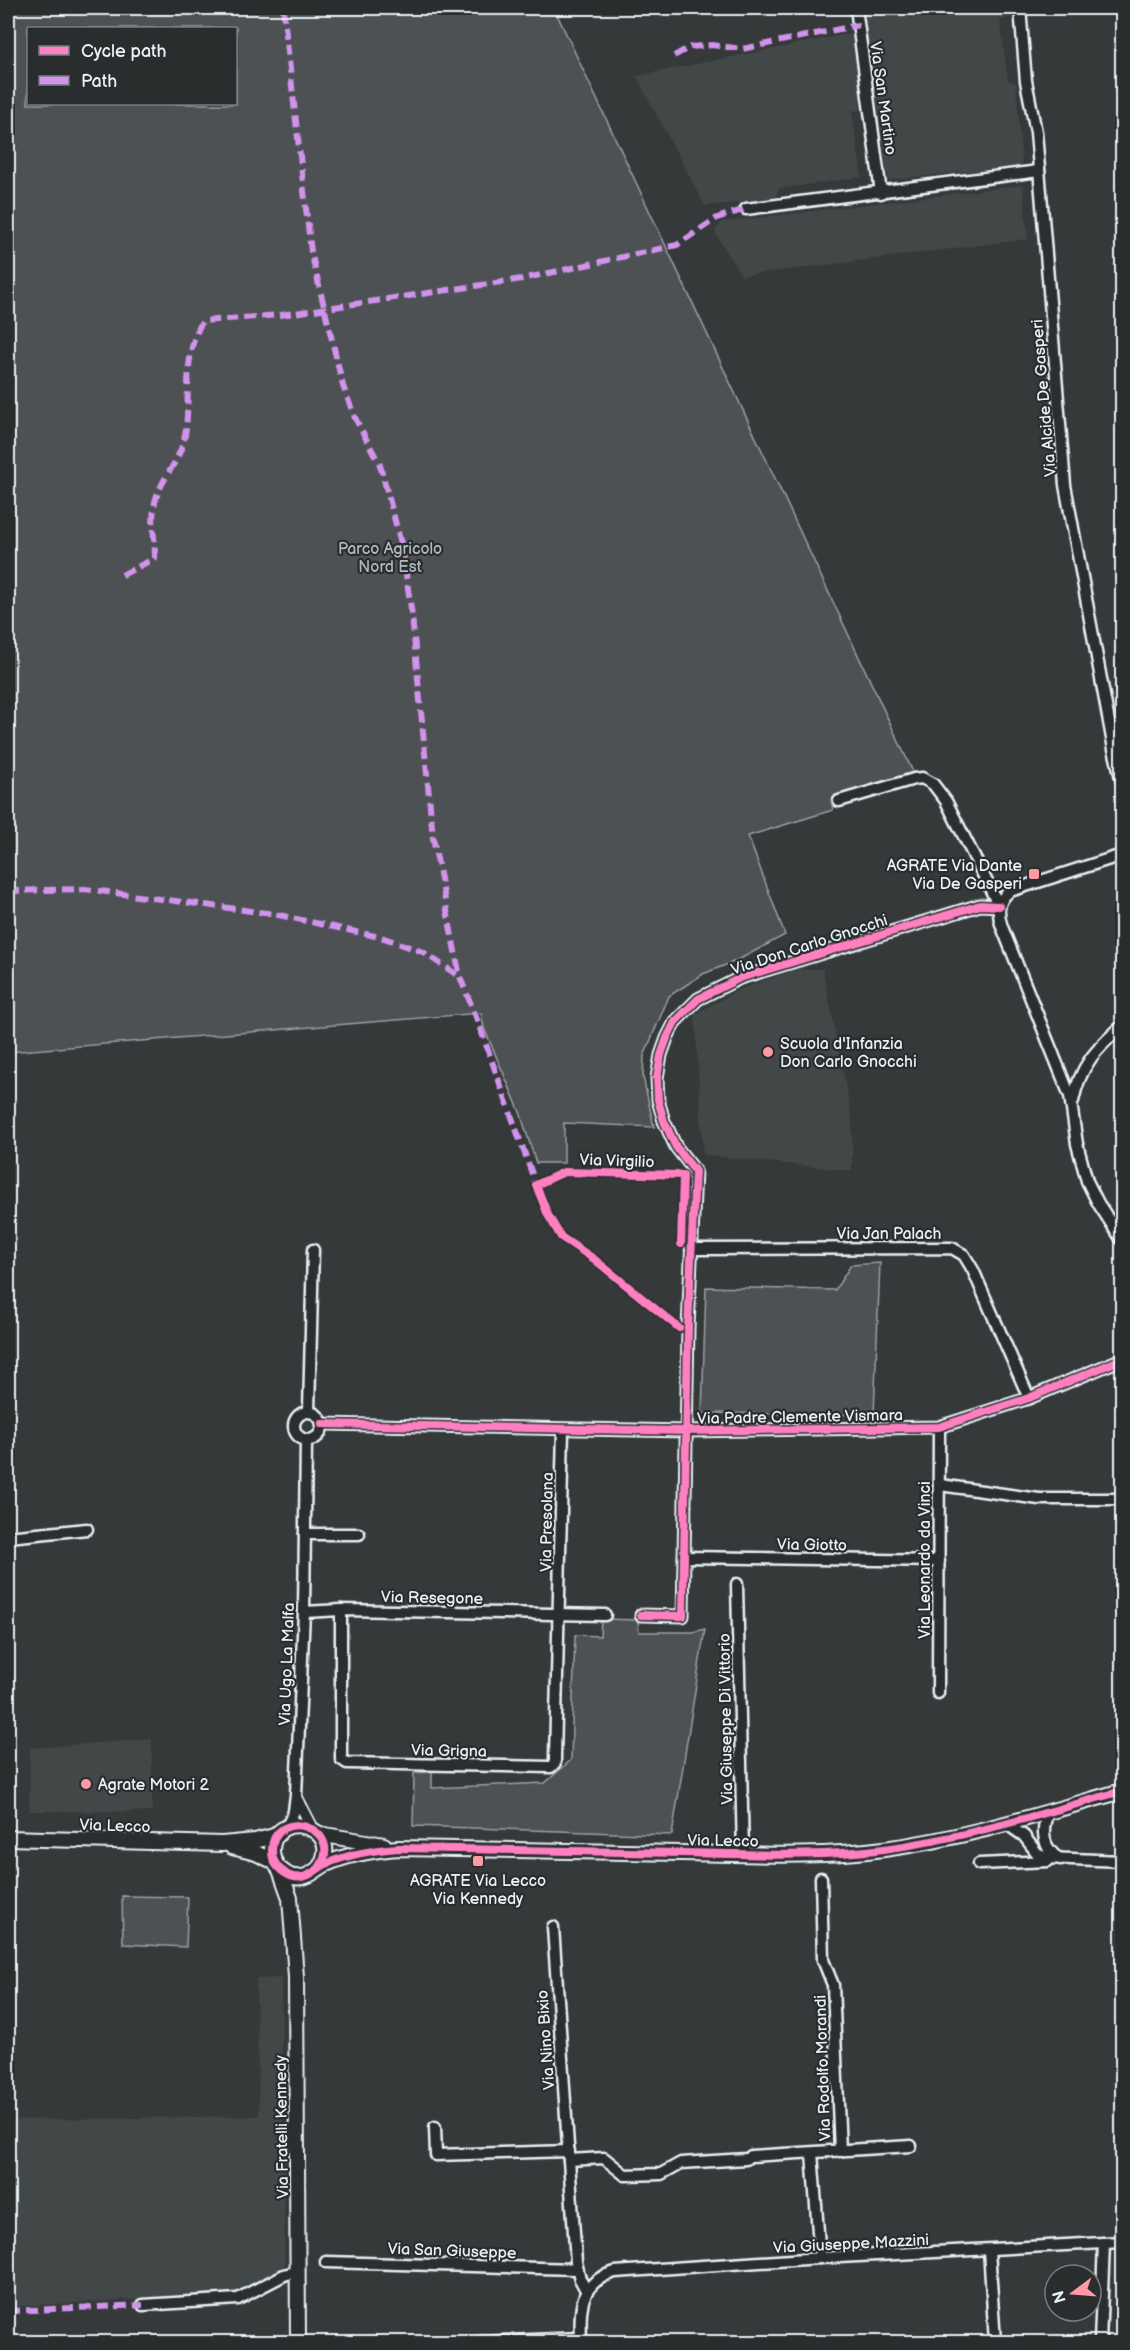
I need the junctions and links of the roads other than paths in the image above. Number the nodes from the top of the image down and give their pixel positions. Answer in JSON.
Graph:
{"nodes":[{"id":1,"x":856,"y":8,"type":"edge"},
{"id":2,"x":1020,"y":8,"type":"edge"},
{"id":3,"x":1039,"y":171,"type":"junction"},
{"id":4,"x":881,"y":193,"type":"junction"},
{"id":5,"x":746,"y":209,"type":"dead end"},
{"id":6,"x":1122,"y":782,"type":"edge"},
{"id":7,"x":839,"y":801,"type":"dead end"},
{"id":8,"x":1122,"y":849,"type":"edge"},
{"id":9,"x":1118,"y":856,"type":"edge"},
{"id":10,"x":999,"y":906,"type":"junction"},
{"id":11,"x":1122,"y":1026,"type":"edge"},
{"id":12,"x":1052,"y":1048,"type":"junction"},
{"id":13,"x":1083,"y":1070,"type":"junction"},
{"id":14,"x":1072,"y":1105,"type":"junction"},
{"id":15,"x":1122,"y":1240,"type":"edge"},
{"id":16,"x":691,"y":1249,"type":"junction"},
{"id":17,"x":313,"y":1250,"type":"dead end"},
{"id":18,"x":1122,"y":1359,"type":"edge"},
{"id":19,"x":1029,"y":1398,"type":"junction"},
{"id":20,"x":309,"y":1411,"type":"junction"},
{"id":21,"x":322,"y":1424,"type":"junction"},
{"id":22,"x":939,"y":1427,"type":"junction"},
{"id":23,"x":563,"y":1430,"type":"junction"},
{"id":24,"x":687,"y":1431,"type":"junction"},
{"id":25,"x":306,"y":1440,"type":"junction"},
{"id":26,"x":940,"y":1485,"type":"junction"},
{"id":27,"x":1122,"y":1499,"type":"edge"},
{"id":28,"x":87,"y":1529,"type":"dead end"},
{"id":29,"x":305,"y":1534,"type":"junction"},
{"id":30,"x":359,"y":1534,"type":"dead end"},
{"id":31,"x":8,"y":1537,"type":"edge"},
{"id":32,"x":684,"y":1557,"type":"junction"},
{"id":33,"x":939,"y":1561,"type":"junction"},
{"id":34,"x":737,"y":1584,"type":"dead end"},
{"id":35,"x":341,"y":1610,"type":"junction"},
{"id":36,"x":304,"y":1612,"type":"junction"},
{"id":37,"x":559,"y":1614,"type":"junction"},
{"id":38,"x":605,"y":1615,"type":"dead end"},
{"id":39,"x":641,"y":1615,"type":"dead end"},
{"id":40,"x":938,"y":1693,"type":"dead end"},
{"id":41,"x":1122,"y":1791,"type":"edge"},
{"id":42,"x":296,"y":1796,"type":"junction"},
{"id":43,"x":1048,"y":1812,"type":"junction"},
{"id":44,"x":1007,"y":1824,"type":"junction"},
{"id":45,"x":283,"y":1831,"type":"junction"},
{"id":46,"x":315,"y":1831,"type":"junction"},
{"id":47,"x":8,"y":1838,"type":"edge"},
{"id":48,"x":222,"y":1844,"type":"junction"},
{"id":49,"x":398,"y":1848,"type":"junction"},
{"id":50,"x":743,"y":1854,"type":"junction"},
{"id":51,"x":1064,"y":1860,"type":"junction"},
{"id":52,"x":1122,"y":1861,"type":"edge"},
{"id":53,"x":979,"y":1864,"type":"dead end"},
{"id":54,"x":277,"y":1866,"type":"junction"},
{"id":55,"x":315,"y":1871,"type":"junction"},
{"id":56,"x":821,"y":1878,"type":"dead end"},
{"id":57,"x":292,"y":1911,"type":"junction"},
{"id":58,"x":553,"y":1927,"type":"dead end"},
{"id":59,"x":435,"y":2127,"type":"dead end"},
{"id":60,"x":911,"y":2146,"type":"dead end"},
{"id":61,"x":840,"y":2151,"type":"junction"},
{"id":62,"x":812,"y":2153,"type":"junction"},
{"id":63,"x":569,"y":2156,"type":"junction"},
{"id":64,"x":1122,"y":2242,"type":"edge"},
{"id":65,"x":1104,"y":2243,"type":"junction"},
{"id":66,"x":989,"y":2250,"type":"junction"},
{"id":67,"x":820,"y":2258,"type":"junction"},
{"id":68,"x":326,"y":2262,"type":"dead end"},
{"id":69,"x":577,"y":2269,"type":"junction"},
{"id":70,"x":298,"y":2271,"type":"junction"},
{"id":71,"x":590,"y":2285,"type":"junction"},
{"id":72,"x":143,"y":2306,"type":"dead end"},
{"id":73,"x":581,"y":2340,"type":"edge"},
{"id":74,"x":298,"y":2343,"type":"edge"},
{"id":75,"x":480,"y":2343,"type":"edge"},
{"id":76,"x":995,"y":2343,"type":"edge"},
{"id":77,"x":1100,"y":2343,"type":"edge"}],
"edges":[{"from":1,"to":4,"type":"street","name":"Via San Martino"},
{"from":2,"to":3,"type":"street","name":"Via Alcide De Gasperi"},
{"from":3,"to":4,"type":"street"},
{"from":3,"to":6,"type":"street","name":"Via Alcide De Gasperi"},
{"from":4,"to":5,"type":"street"},
{"from":7,"to":10,"type":"street"},
{"from":8,"to":9,"type":"street"},
{"from":9,"to":10,"type":"street"},
{"from":10,"to":12,"type":"street"},
{"from":10,"to":16,"type":"street","name":"Via Don Carlo Gnocchi"},
{"from":11,"to":13,"type":"street"},
{"from":12,"to":13,"type":"street"},
{"from":12,"to":14,"type":"street"},
{"from":13,"to":14,"type":"street"},
{"from":14,"to":15,"type":"street"},
{"from":16,"to":19,"type":"street","name":"Via Jan Palach"},
{"from":16,"to":24,"type":"street","name":"Via Don Carlo Gnocchi"},
{"from":17,"to":20,"type":"street"},
{"from":18,"to":19,"type":"street","name":"Via Padre Clemente Vismara"},
{"from":19,"to":22,"type":"street","name":"Via Padre Clemente Vismara"},
{"from":20,"to":21,"type":"street"},
{"from":20,"to":25,"type":"street"},
{"from":21,"to":23,"type":"street","name":"Via Padre Clemente Vismara"},
{"from":21,"to":25,"type":"street"},
{"from":22,"to":24,"type":"street","name":"Via Padre Clemente Vismara"},
{"from":22,"to":26,"type":"street","name":"Via Leonardo da Vinci"},
{"from":23,"to":24,"type":"street","name":"Via Padre Clemente Vismara"},
{"from":23,"to":37,"type":"street","name":"Via Presolana"},
{"from":24,"to":32,"type":"street","name":"Via Don Carlo Gnocchi"},
{"from":25,"to":29,"type":"street","name":"Via Ugo La Malfa"},
{"from":26,"to":27,"type":"street"},
{"from":26,"to":33,"type":"street","name":"Via Leonardo da Vinci"},
{"from":28,"to":31,"type":"street"},
{"from":29,"to":30,"type":"street"},
{"from":29,"to":36,"type":"street","name":"Via Ugo La Malfa"},
{"from":32,"to":33,"type":"street","name":"Via Giotto"},
{"from":32,"to":39,"type":"street","name":"Via Don Carlo Gnocchi"},
{"from":33,"to":40,"type":"street","name":"Via Leonardo da Vinci"},
{"from":34,"to":50,"type":"street","name":"Via Giuseppe Di Vittorio"},
{"from":35,"to":36,"type":"street","name":"Via Resegone"},
{"from":35,"to":37,"type":"street","name":"Via Resegone"},
{"from":35,"to":37,"type":"street","name":"Via Grigna"},
{"from":36,"to":42,"type":"street","name":"Via Ugo La Malfa"},
{"from":37,"to":38,"type":"street"},
{"from":41,"to":43,"type":"street","name":"Via Lecco"},
{"from":42,"to":45,"type":"street","name":"Via Ugo La Malfa"},
{"from":42,"to":46,"type":"street","name":"Via Ugo La Malfa"},
{"from":43,"to":44,"type":"street","name":"Via Lecco"},
{"from":43,"to":51,"type":"street"},
{"from":44,"to":50,"type":"street","name":"Via Lecco"},
{"from":44,"to":51,"type":"street"},
{"from":45,"to":46,"type":"street","name":"Via Lecco"},
{"from":45,"to":48,"type":"street","name":"Via Lecco"},
{"from":45,"to":54,"type":"street"},
{"from":46,"to":49,"type":"street","name":"Via Lecco"},
{"from":46,"to":55,"type":"street"},
{"from":47,"to":48,"type":"street","name":"Via Lecco"},
{"from":48,"to":54,"type":"street","name":"Via Lecco"},
{"from":49,"to":50,"type":"street","name":"Via Lecco"},
{"from":49,"to":55,"type":"street","name":"Via Lecco"},
{"from":51,"to":52,"type":"street"},
{"from":51,"to":53,"type":"street"},
{"from":54,"to":55,"type":"street","name":"Via Lecco"},
{"from":54,"to":57,"type":"street","name":"Via Fratelli Kennedy"},
{"from":55,"to":57,"type":"street","name":"Via Fratelli Kennedy"},
{"from":56,"to":61,"type":"street","name":"Via Rodolfo Morandi"},
{"from":57,"to":70,"type":"street","name":"Via Fratelli Kennedy"},
{"from":58,"to":63,"type":"street","name":"Via Nino Bixio"},
{"from":59,"to":63,"type":"street"},
{"from":60,"to":61,"type":"street","name":"Via Rodolfo Morandi"},
{"from":61,"to":62,"type":"street","name":"Via Rodolfo Morandi"},
{"from":62,"to":63,"type":"street","name":"Via Rodolfo Morandi"},
{"from":62,"to":67,"type":"street","name":"Via Rodolfo Morandi"},
{"from":63,"to":69,"type":"street","name":"Via Nino Bixio"},
{"from":64,"to":65,"type":"street","name":"Via Giuseppe Mazzini"},
{"from":65,"to":66,"type":"street","name":"Via Giuseppe Mazzini"},
{"from":65,"to":77,"type":"street"},
{"from":66,"to":67,"type":"street","name":"Via Giuseppe Mazzini"},
{"from":66,"to":76,"type":"street"},
{"from":67,"to":71,"type":"street","name":"Via Giuseppe Mazzini"},
{"from":68,"to":69,"type":"street","name":"Via San Giuseppe"},
{"from":69,"to":71,"type":"street","name":"Via Nino Bixio"},
{"from":70,"to":72,"type":"street"},
{"from":70,"to":74,"type":"street","name":"Via Fratelli Kennedy"},
{"from":71,"to":73,"type":"street"},
{"from":73,"to":75,"type":"street"}]}
